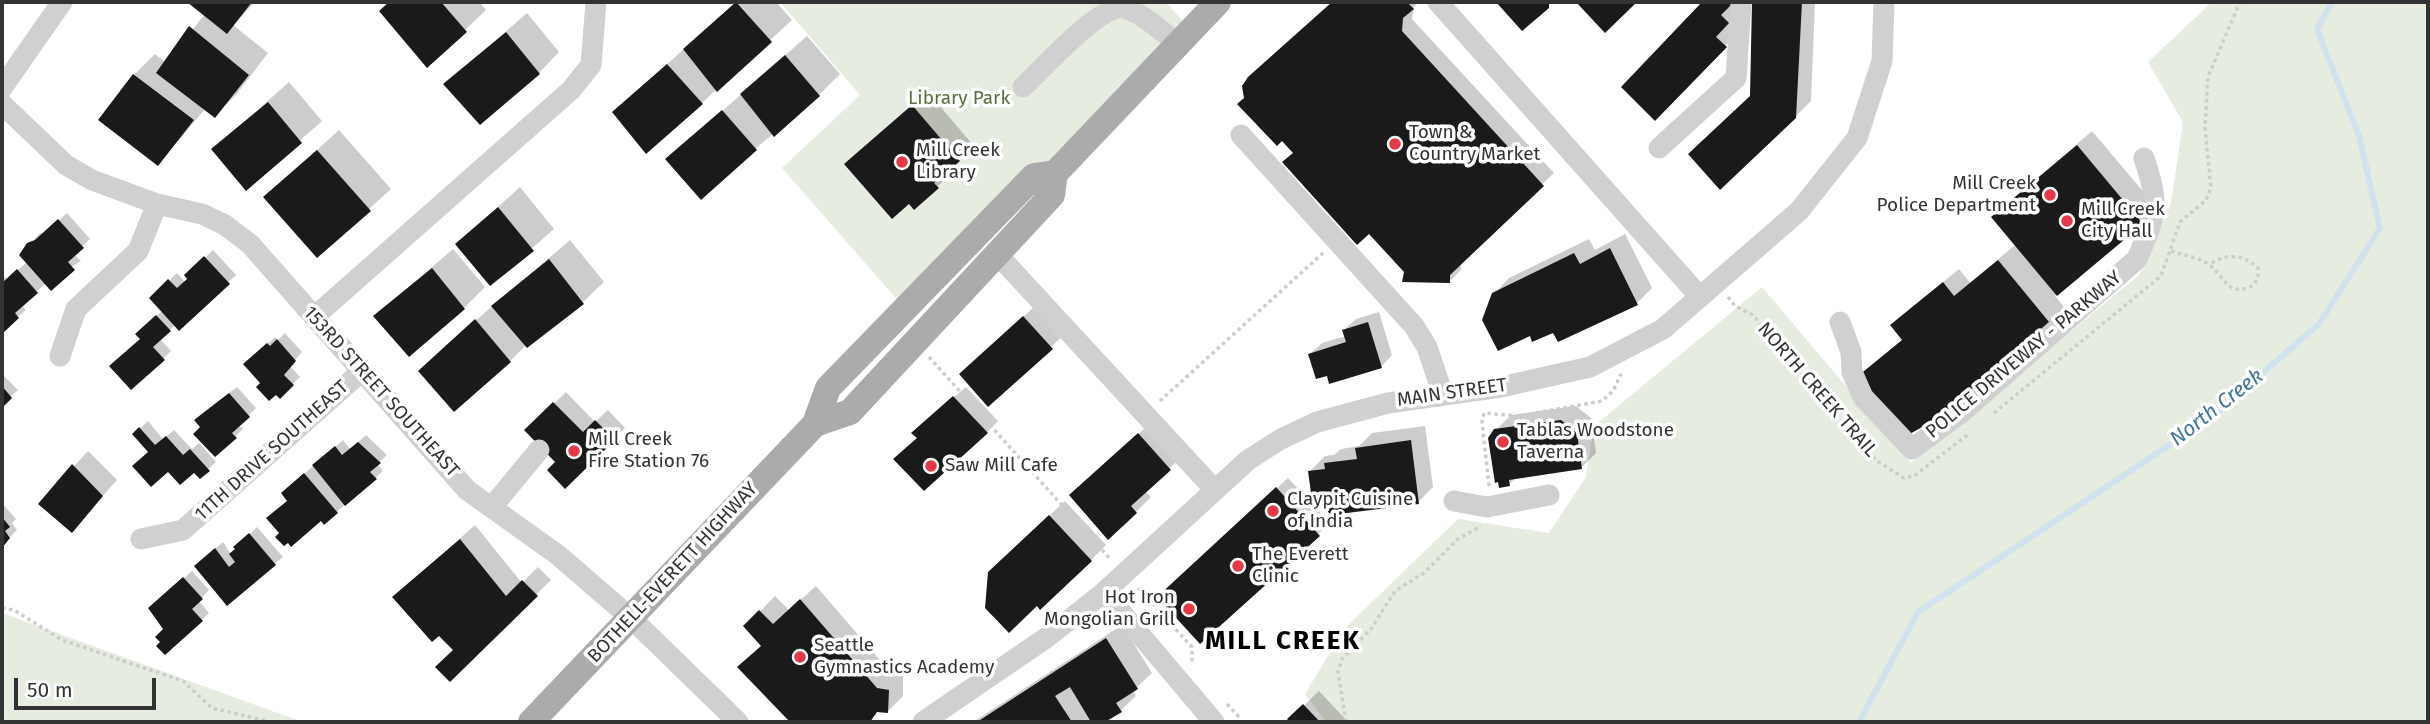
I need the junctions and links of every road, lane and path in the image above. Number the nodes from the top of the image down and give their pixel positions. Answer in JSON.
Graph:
{"nodes":[{"id":1,"x":62,"y":2,"type":"edge"},
{"id":2,"x":596,"y":2,"type":"edge"},
{"id":3,"x":1218,"y":2,"type":"edge"},
{"id":4,"x":1438,"y":2,"type":"edge"},
{"id":5,"x":1741,"y":2,"type":"edge"},
{"id":6,"x":1884,"y":2,"type":"edge"},
{"id":7,"x":2239,"y":2,"type":"edge"},
{"id":8,"x":1112,"y":5,"type":"edge"},
{"id":9,"x":1178,"y":44,"type":"junction"},
{"id":10,"x":1023,"y":87,"type":"dead end"},
{"id":11,"x":2,"y":88,"type":"edge"},
{"id":12,"x":2,"y":104,"type":"edge"},
{"id":13,"x":1241,"y":135,"type":"dead end"},
{"id":14,"x":1659,"y":148,"type":"dead end"},
{"id":15,"x":2144,"y":158,"type":"dead end"},
{"id":16,"x":1055,"y":173,"type":"junction"},
{"id":17,"x":157,"y":204,"type":"junction"},
{"id":18,"x":1337,"y":241,"type":"junction"},
{"id":19,"x":2171,"y":251,"type":"junction"},
{"id":20,"x":997,"y":254,"type":"junction"},
{"id":21,"x":2210,"y":264,"type":"junction"},
{"id":22,"x":1709,"y":301,"type":"junction"},
{"id":23,"x":314,"y":317,"type":"junction"},
{"id":24,"x":1840,"y":322,"type":"dead end"},
{"id":25,"x":916,"y":342,"type":"junction"},
{"id":26,"x":60,"y":356,"type":"dead end"},
{"id":27,"x":1623,"y":370,"type":"dead end"},
{"id":28,"x":362,"y":372,"type":"junction"},
{"id":29,"x":1443,"y":395,"type":"junction"},
{"id":30,"x":1145,"y":414,"type":"junction"},
{"id":31,"x":1992,"y":415,"type":"dead end"},
{"id":32,"x":815,"y":424,"type":"junction"},
{"id":33,"x":1971,"y":432,"type":"dead end"},
{"id":34,"x":539,"y":450,"type":"dead end"},
{"id":35,"x":1214,"y":489,"type":"junction"},
{"id":36,"x":1549,"y":495,"type":"dead end"},
{"id":37,"x":1454,"y":500,"type":"dead end"},
{"id":38,"x":492,"y":507,"type":"junction"},
{"id":39,"x":1488,"y":507,"type":"junction"},
{"id":40,"x":141,"y":539,"type":"dead end"},
{"id":41,"x":1115,"y":564,"type":"dead end"},
{"id":42,"x":1134,"y":584,"type":"dead end"},
{"id":43,"x":1104,"y":592,"type":"junction"},
{"id":44,"x":2,"y":608,"type":"edge"},
{"id":45,"x":632,"y":619,"type":"junction"},
{"id":46,"x":1198,"y":670,"type":"dead end"},
{"id":47,"x":1223,"y":698,"type":"dead end"},
{"id":48,"x":1240,"y":718,"type":"dead end"},
{"id":49,"x":271,"y":722,"type":"edge"},
{"id":50,"x":531,"y":722,"type":"edge"},
{"id":51,"x":738,"y":722,"type":"edge"},
{"id":52,"x":923,"y":722,"type":"edge"},
{"id":53,"x":1214,"y":722,"type":"edge"},
{"id":54,"x":1346,"y":722,"type":"edge"}],
"edges":[{"from":1,"to":11,"type":"street"},
{"from":2,"to":23,"type":"street"},
{"from":3,"to":9,"type":"main road","name":"BOTHELL-EVERETT HIGHWAY"},
{"from":4,"to":22,"type":"street"},
{"from":5,"to":14,"type":"street"},
{"from":6,"to":22,"type":"street","name":"MAIN STREET"},
{"from":7,"to":19,"type":"path"},
{"from":8,"to":9,"type":"street"},
{"from":8,"to":10,"type":"street"},
{"from":9,"to":16,"type":"main road","name":"BOTHELL-EVERETT HIGHWAY"},
{"from":12,"to":17,"type":"street","name":"153RD STREET SOUTHEAST"},
{"from":13,"to":18,"type":"street"},
{"from":15,"to":24,"type":"street","name":"POLICE DRIVEWAY - PARKWAY"},
{"from":16,"to":20,"type":"main road","name":"BOTHELL-EVERETT HIGHWAY"},
{"from":16,"to":32,"type":"main road","name":"BOTHELL-EVERETT HIGHWAY"},
{"from":17,"to":23,"type":"street","name":"153RD STREET SOUTHEAST"},
{"from":17,"to":26,"type":"street"},
{"from":18,"to":29,"type":"street"},
{"from":18,"to":30,"type":"path"},
{"from":19,"to":21,"type":"path"},
{"from":19,"to":31,"type":"path"},
{"from":20,"to":25,"type":"main road","name":"BOTHELL-EVERETT HIGHWAY"},
{"from":20,"to":30,"type":"street"},
{"from":21,"to":21,"type":"path"},
{"from":22,"to":29,"type":"street","name":"MAIN STREET"},
{"from":22,"to":33,"type":"path","name":"NORTH CREEK TRAIL"},
{"from":23,"to":28,"type":"street","name":"153RD STREET SOUTHEAST"},
{"from":25,"to":32,"type":"main road","name":"BOTHELL-EVERETT HIGHWAY"},
{"from":25,"to":41,"type":"path"},
{"from":27,"to":39,"type":"path"},
{"from":28,"to":38,"type":"street","name":"153RD STREET SOUTHEAST"},
{"from":28,"to":40,"type":"street","name":"11TH DRIVE SOUTHEAST"},
{"from":29,"to":35,"type":"street","name":"MAIN STREET"},
{"from":30,"to":35,"type":"street"},
{"from":32,"to":45,"type":"main road","name":"BOTHELL-EVERETT HIGHWAY"},
{"from":34,"to":38,"type":"street"},
{"from":35,"to":43,"type":"street","name":"MAIN STREET"},
{"from":36,"to":39,"type":"street"},
{"from":37,"to":39,"type":"street"},
{"from":38,"to":45,"type":"street","name":"153RD STREET SOUTHEAST"},
{"from":39,"to":54,"type":"path"},
{"from":42,"to":46,"type":"path"},
{"from":43,"to":52,"type":"street","name":"MAIN STREET"},
{"from":43,"to":53,"type":"street"},
{"from":44,"to":49,"type":"path"},
{"from":45,"to":50,"type":"main road","name":"BOTHELL-EVERETT HIGHWAY"},
{"from":45,"to":51,"type":"street","name":"153RD STREET SOUTHEAST"},
{"from":47,"to":48,"type":"path"}]}
